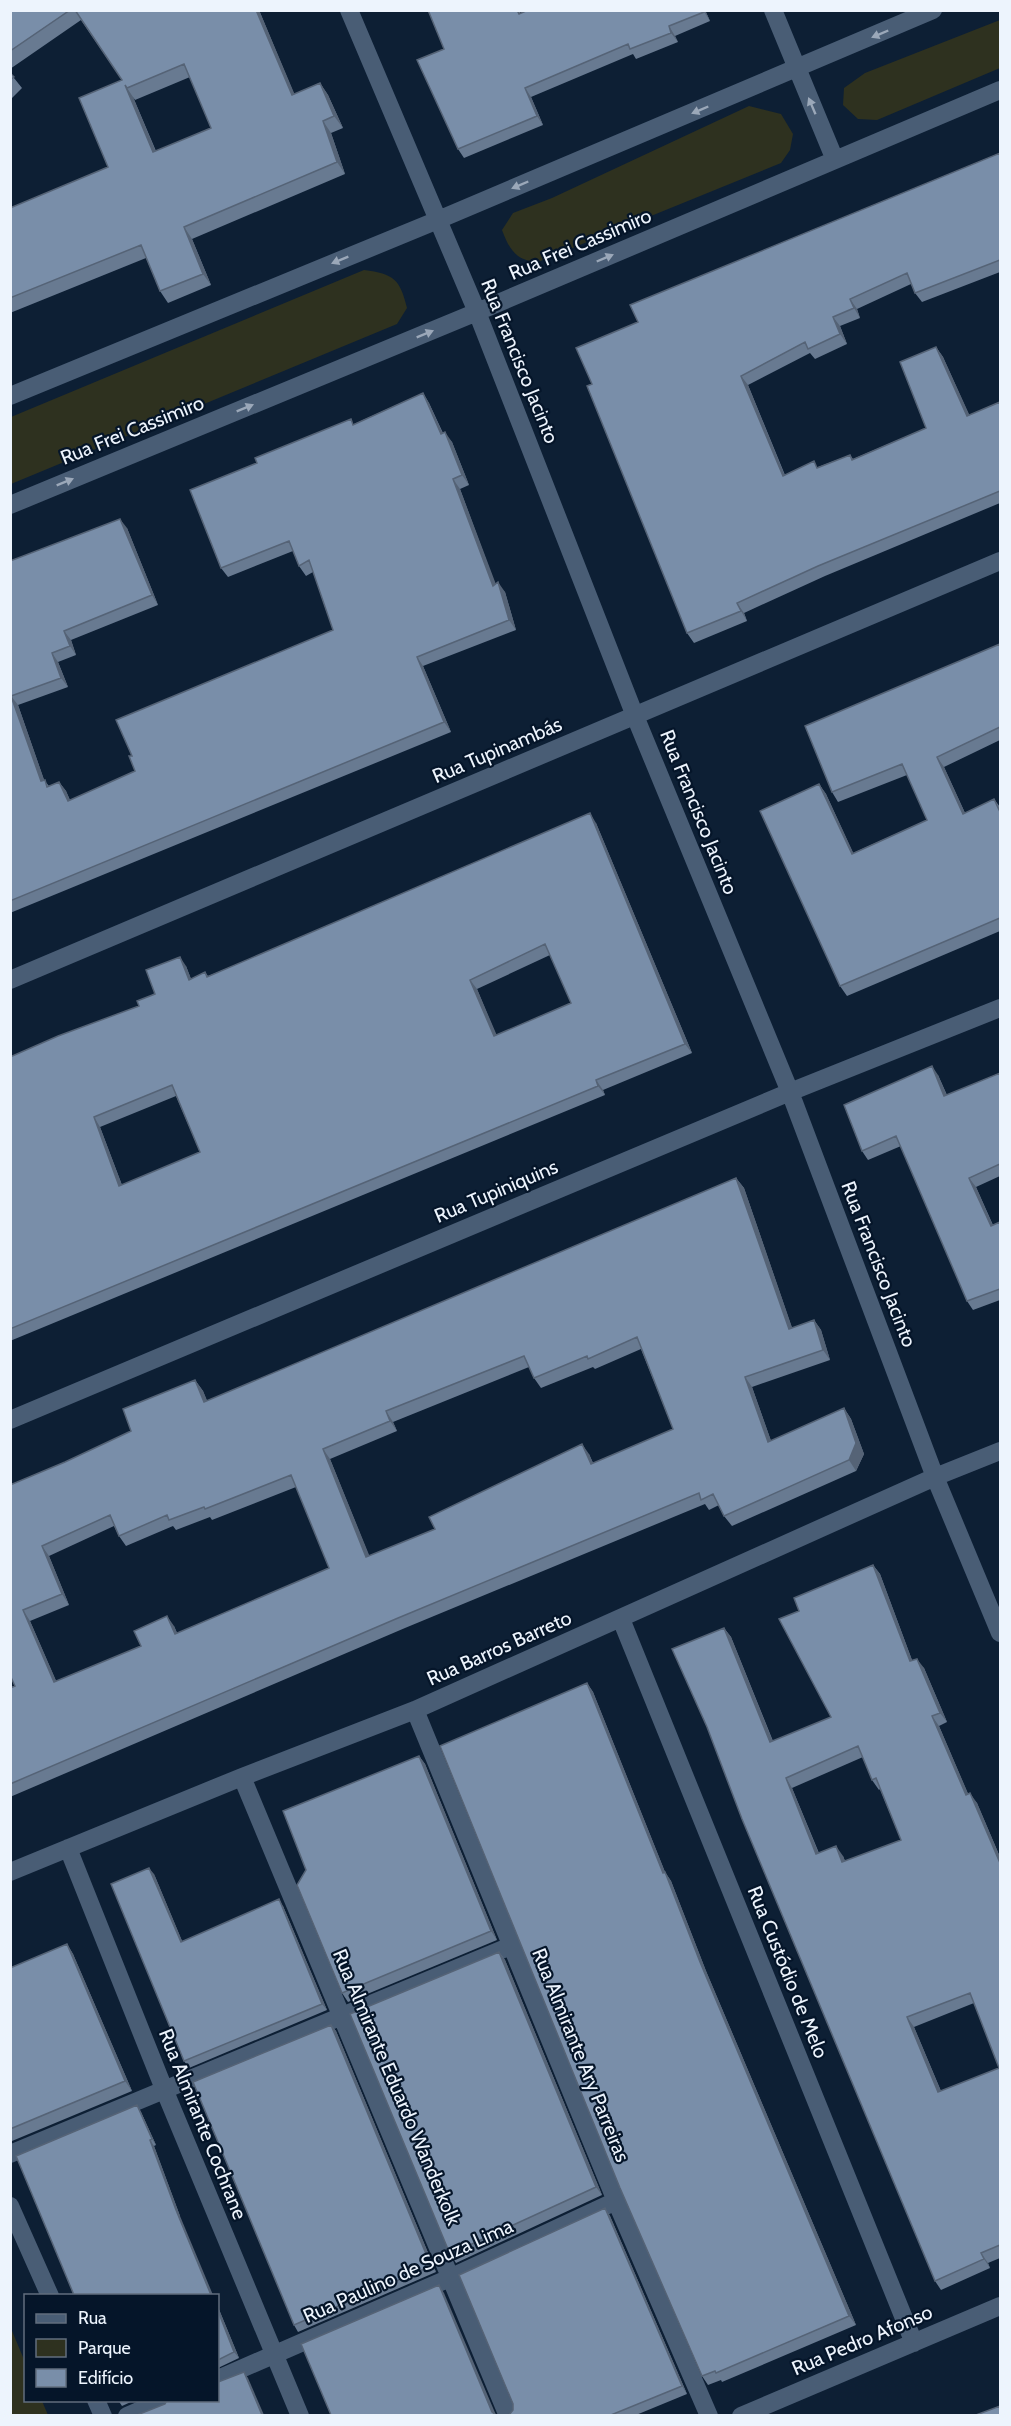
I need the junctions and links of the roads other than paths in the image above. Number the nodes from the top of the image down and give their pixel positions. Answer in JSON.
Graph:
{"nodes":[{"id":1,"x":349,"y":10,"type":"edge"},
{"id":2,"x":773,"y":10,"type":"edge"},
{"id":3,"x":933,"y":10,"type":"edge"},
{"id":4,"x":797,"y":69,"type":"junction"},
{"id":5,"x":1000,"y":90,"type":"edge"},
{"id":6,"x":835,"y":160,"type":"junction"},
{"id":7,"x":438,"y":220,"type":"junction"},
{"id":8,"x":477,"y":312,"type":"junction"},
{"id":9,"x":10,"y":396,"type":"edge"},
{"id":10,"x":10,"y":505,"type":"edge"},
{"id":11,"x":1000,"y":561,"type":"edge"},
{"id":12,"x":635,"y":716,"type":"junction"},
{"id":13,"x":10,"y":980,"type":"edge"},
{"id":14,"x":1000,"y":1008,"type":"edge"},
{"id":15,"x":790,"y":1092,"type":"junction"},
{"id":16,"x":10,"y":1419,"type":"edge"},
{"id":17,"x":1000,"y":1451,"type":"edge"},
{"id":18,"x":935,"y":1477,"type":"junction"},
{"id":19,"x":621,"y":1619,"type":"junction"},
{"id":20,"x":1000,"y":1633,"type":"edge"},
{"id":21,"x":415,"y":1710,"type":"junction"},
{"id":22,"x":242,"y":1777,"type":"junction"},
{"id":23,"x":68,"y":1848,"type":"junction"},
{"id":24,"x":10,"y":1872,"type":"edge"},
{"id":25,"x":513,"y":1945,"type":"junction"},
{"id":26,"x":343,"y":2016,"type":"junction"},
{"id":27,"x":164,"y":2089,"type":"junction"},
{"id":28,"x":10,"y":2154,"type":"edge"},
{"id":29,"x":616,"y":2201,"type":"junction"},
{"id":30,"x":10,"y":2206,"type":"edge"},
{"id":31,"x":452,"y":2277,"type":"junction"},
{"id":32,"x":50,"y":2294,"type":"edge"},
{"id":33,"x":1000,"y":2306,"type":"edge"},
{"id":34,"x":914,"y":2343,"type":"junction"},
{"id":35,"x":273,"y":2356,"type":"junction"},
{"id":36,"x":219,"y":2379,"type":"edge"},
{"id":37,"x":159,"y":2402,"type":"edge"},
{"id":38,"x":127,"y":2415,"type":"edge"},
{"id":39,"x":300,"y":2415,"type":"edge"},
{"id":40,"x":508,"y":2415,"type":"edge"},
{"id":41,"x":709,"y":2415,"type":"edge"},
{"id":42,"x":741,"y":2415,"type":"edge"}],
"edges":[{"from":1,"to":7,"type":"street","name":"Rua Francisco Jacinto"},
{"from":2,"to":4,"type":"street"},
{"from":3,"to":4,"type":"street","one_way":true},
{"from":6,"to":4,"type":"street","one_way":true},
{"from":4,"to":7,"type":"street","one_way":true},
{"from":5,"to":6,"type":"street","name":"Rua Frei Cassimiro"},
{"from":8,"to":6,"type":"street","name":"Rua Frei Cassimiro","one_way":true},
{"from":7,"to":8,"type":"street","name":"Rua Francisco Jacinto"},
{"from":7,"to":9,"type":"street","one_way":true},
{"from":10,"to":8,"type":"street","name":"Rua Frei Cassimiro","one_way":true},
{"from":8,"to":12,"type":"street","name":"Rua Francisco Jacinto"},
{"from":11,"to":12,"type":"street","name":"Rua Tupinambás"},
{"from":12,"to":13,"type":"street","name":"Rua Tupinambás"},
{"from":12,"to":15,"type":"street","name":"Rua Francisco Jacinto"},
{"from":14,"to":15,"type":"street","name":"Rua Tupiniquins"},
{"from":15,"to":16,"type":"street","name":"Rua Tupiniquins"},
{"from":15,"to":18,"type":"street","name":"Rua Francisco Jacinto"},
{"from":17,"to":18,"type":"street","name":"Rua Barros Barreto"},
{"from":18,"to":19,"type":"street","name":"Rua Barros Barreto"},
{"from":18,"to":20,"type":"street","name":"Rua Francisco Jacinto"},
{"from":19,"to":21,"type":"street","name":"Rua Barros Barreto"},
{"from":19,"to":34,"type":"street","name":"Rua Custódio de Melo"},
{"from":21,"to":22,"type":"street","name":"Rua Barros Barreto"},
{"from":21,"to":25,"type":"street","name":"Rua Almirante Ary Parreiras"},
{"from":22,"to":23,"type":"street","name":"Rua Barros Barreto"},
{"from":22,"to":26,"type":"street","name":"Rua Almirante Eduardo Wanderkolk"},
{"from":23,"to":24,"type":"street","name":"Rua Barros Barreto"},
{"from":23,"to":27,"type":"street","name":"Rua Almirante Cochrane"},
{"from":25,"to":26,"type":"street"},
{"from":25,"to":29,"type":"street","name":"Rua Almirante Ary Parreiras"},
{"from":26,"to":27,"type":"street"},
{"from":26,"to":31,"type":"street","name":"Rua Almirante Eduardo Wanderkolk"},
{"from":27,"to":28,"type":"street"},
{"from":27,"to":35,"type":"street","name":"Rua Almirante Cochrane"},
{"from":29,"to":31,"type":"street","name":"Rua Paulino de Souza Lima"},
{"from":29,"to":41,"type":"street","name":"Rua Almirante Ary Parreiras"},
{"from":30,"to":32,"type":"street"},
{"from":31,"to":35,"type":"street","name":"Rua Paulino de Souza Lima"},
{"from":31,"to":40,"type":"street","name":"Rua Almirante Eduardo Wanderkolk"},
{"from":33,"to":34,"type":"street","name":"Rua Pedro Afonso"},
{"from":34,"to":42,"type":"street","name":"Rua Pedro Afonso"},
{"from":35,"to":36,"type":"street","name":"Rua Paulino de Souza Lima"},
{"from":35,"to":39,"type":"street","name":"Rua Almirante Cochrane"},
{"from":37,"to":38,"type":"street"}]}
